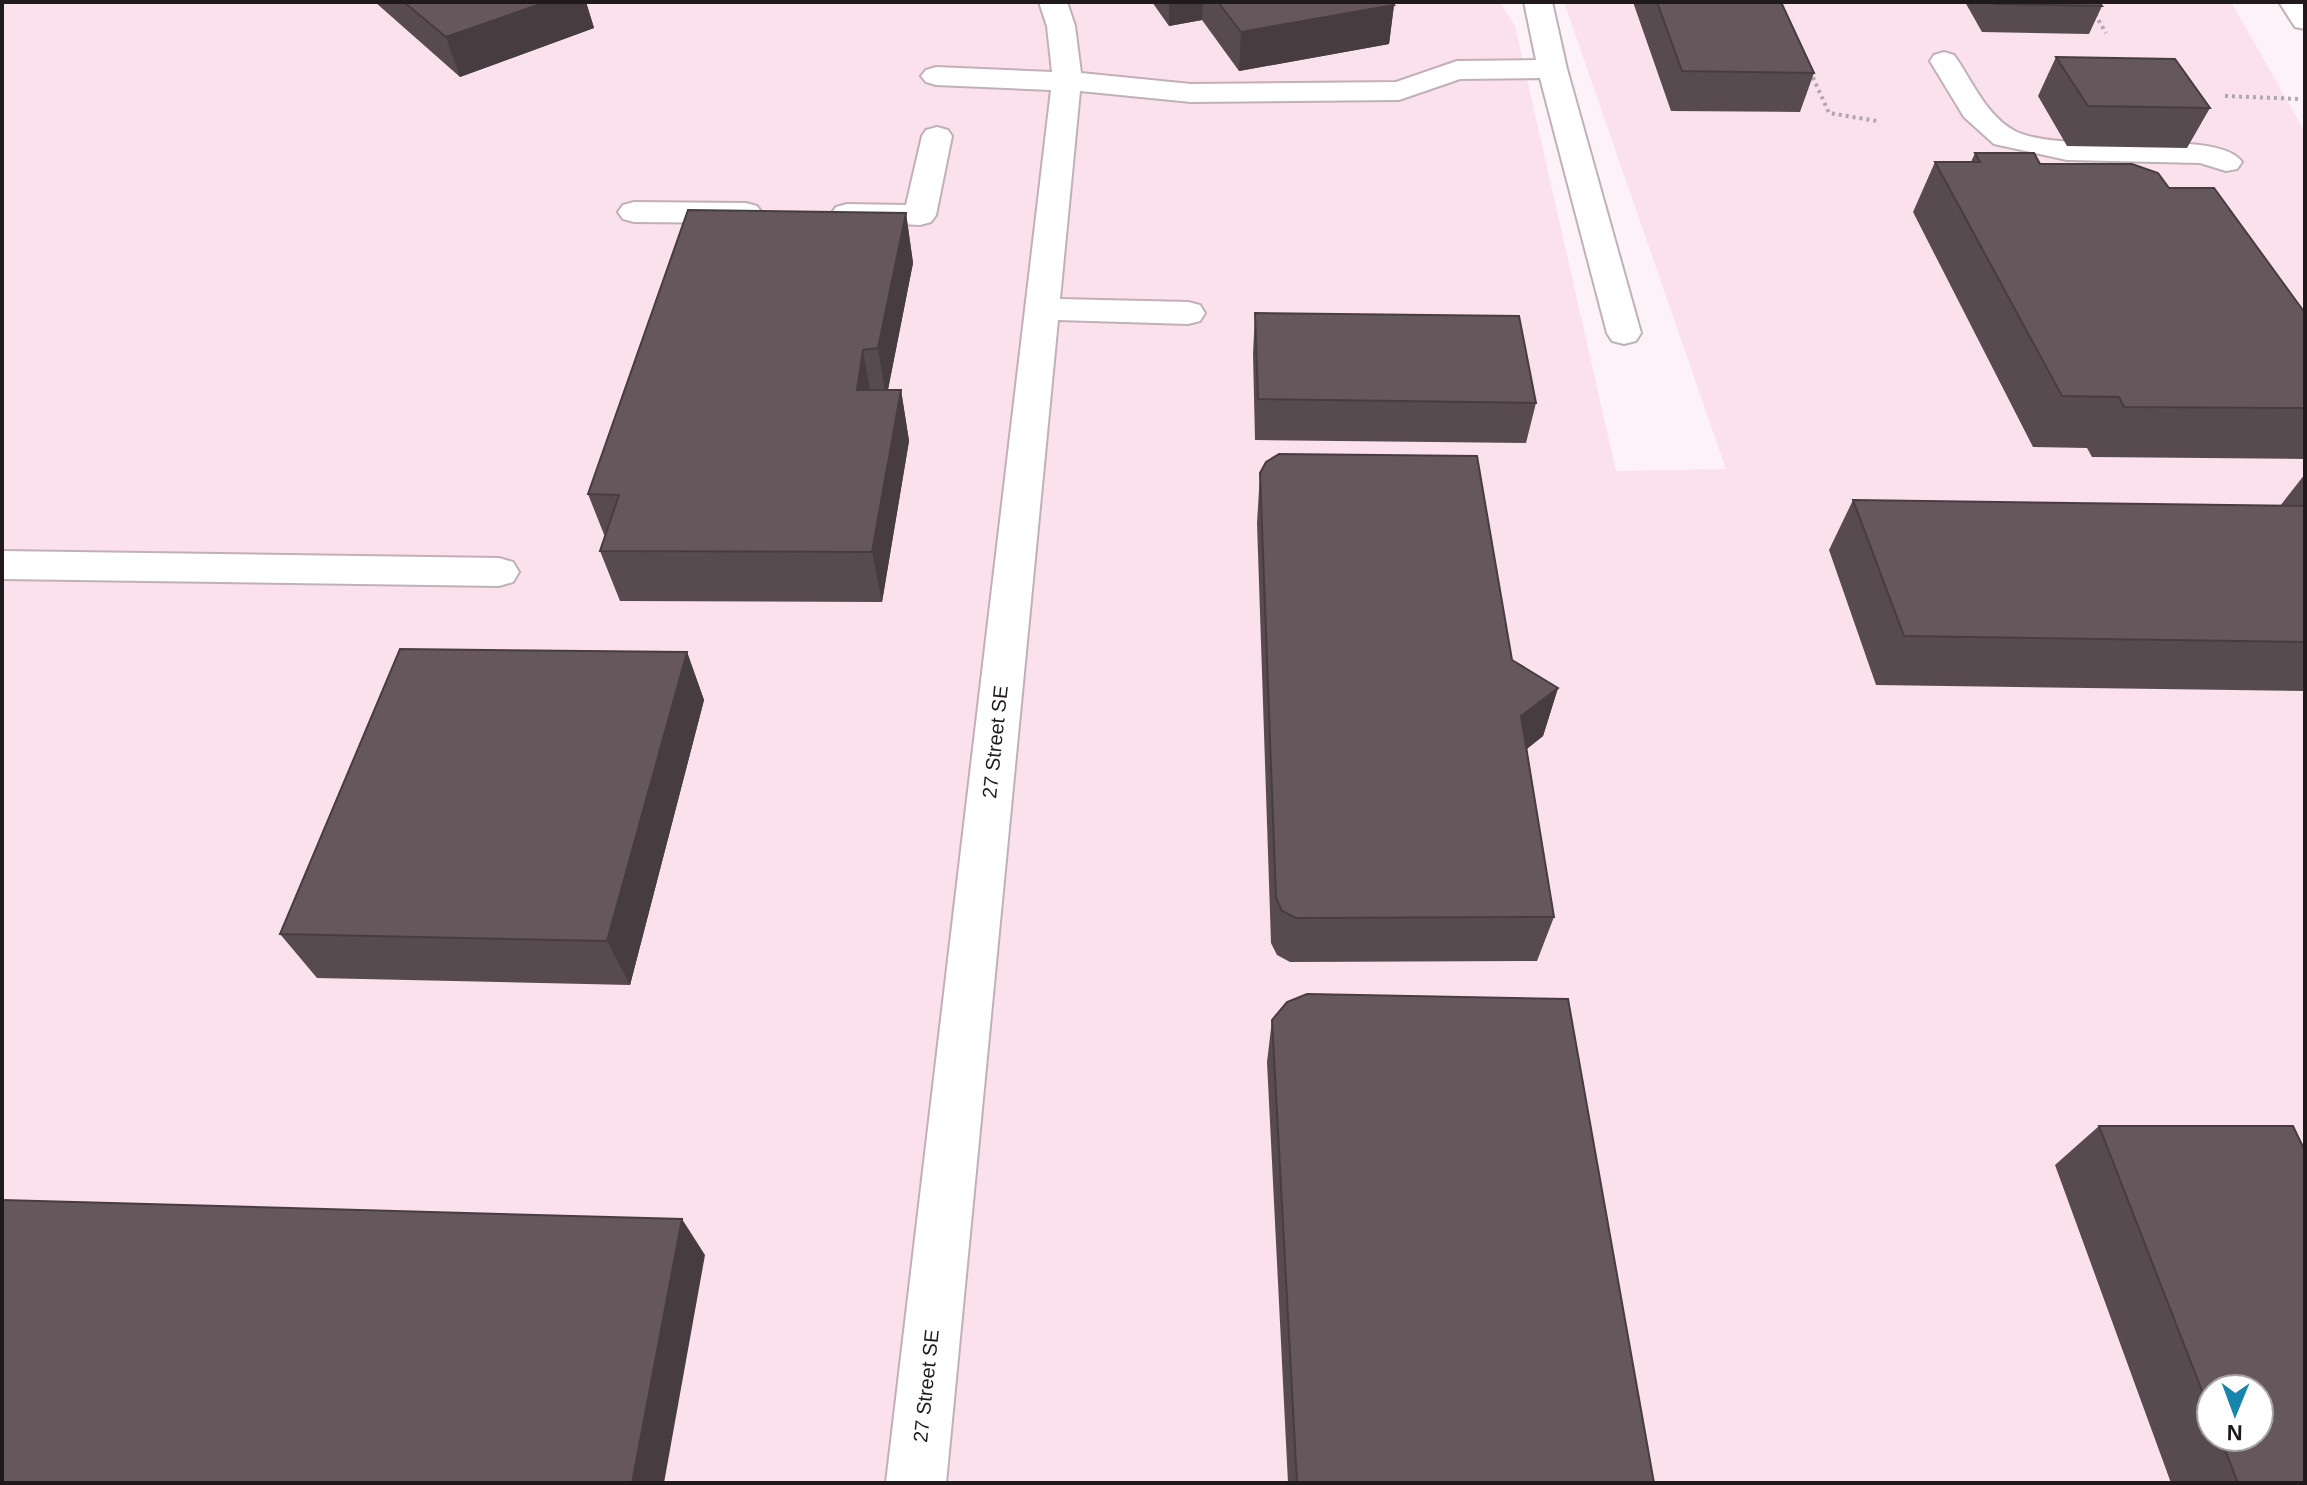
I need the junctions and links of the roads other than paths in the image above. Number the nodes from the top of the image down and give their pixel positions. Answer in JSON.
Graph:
{"nodes":[{"id":1,"x":1053,"y":2,"type":"edge"},
{"id":2,"x":1538,"y":2,"type":"edge"},
{"id":3,"x":2293,"y":2,"type":"edge"},
{"id":4,"x":2305,"y":21,"type":"edge"},
{"id":5,"x":1944,"y":61,"type":"dead end"},
{"id":6,"x":1552,"y":69,"type":"junction"},
{"id":7,"x":936,"y":76,"type":"dead end"},
{"id":8,"x":1066,"y":82,"type":"junction"},
{"id":9,"x":937,"y":136,"type":"dead end"},
{"id":10,"x":2226,"y":162,"type":"dead end"},
{"id":11,"x":634,"y":212,"type":"dead end"},
{"id":12,"x":777,"y":213,"type":"edge"},
{"id":13,"x":825,"y":214,"type":"edge"},
{"id":14,"x":1042,"y":309,"type":"junction"},
{"id":15,"x":1188,"y":313,"type":"dead end"},
{"id":16,"x":1624,"y":333,"type":"dead end"},
{"id":17,"x":2,"y":565,"type":"edge"},
{"id":18,"x":499,"y":572,"type":"dead end"},
{"id":19,"x":916,"y":1483,"type":"edge"}],
"edges":[{"from":1,"to":8,"type":"street","name":"27 Street SE"},
{"from":2,"to":6,"type":"street"},
{"from":3,"to":4,"type":"street"},
{"from":5,"to":10,"type":"street"},
{"from":6,"to":8,"type":"street"},
{"from":6,"to":16,"type":"street"},
{"from":7,"to":8,"type":"street"},
{"from":8,"to":14,"type":"street","name":"27 Street SE"},
{"from":9,"to":13,"type":"street"},
{"from":11,"to":12,"type":"street"},
{"from":14,"to":15,"type":"street"},
{"from":14,"to":19,"type":"street","name":"27 Street SE"},
{"from":17,"to":18,"type":"street"}]}
